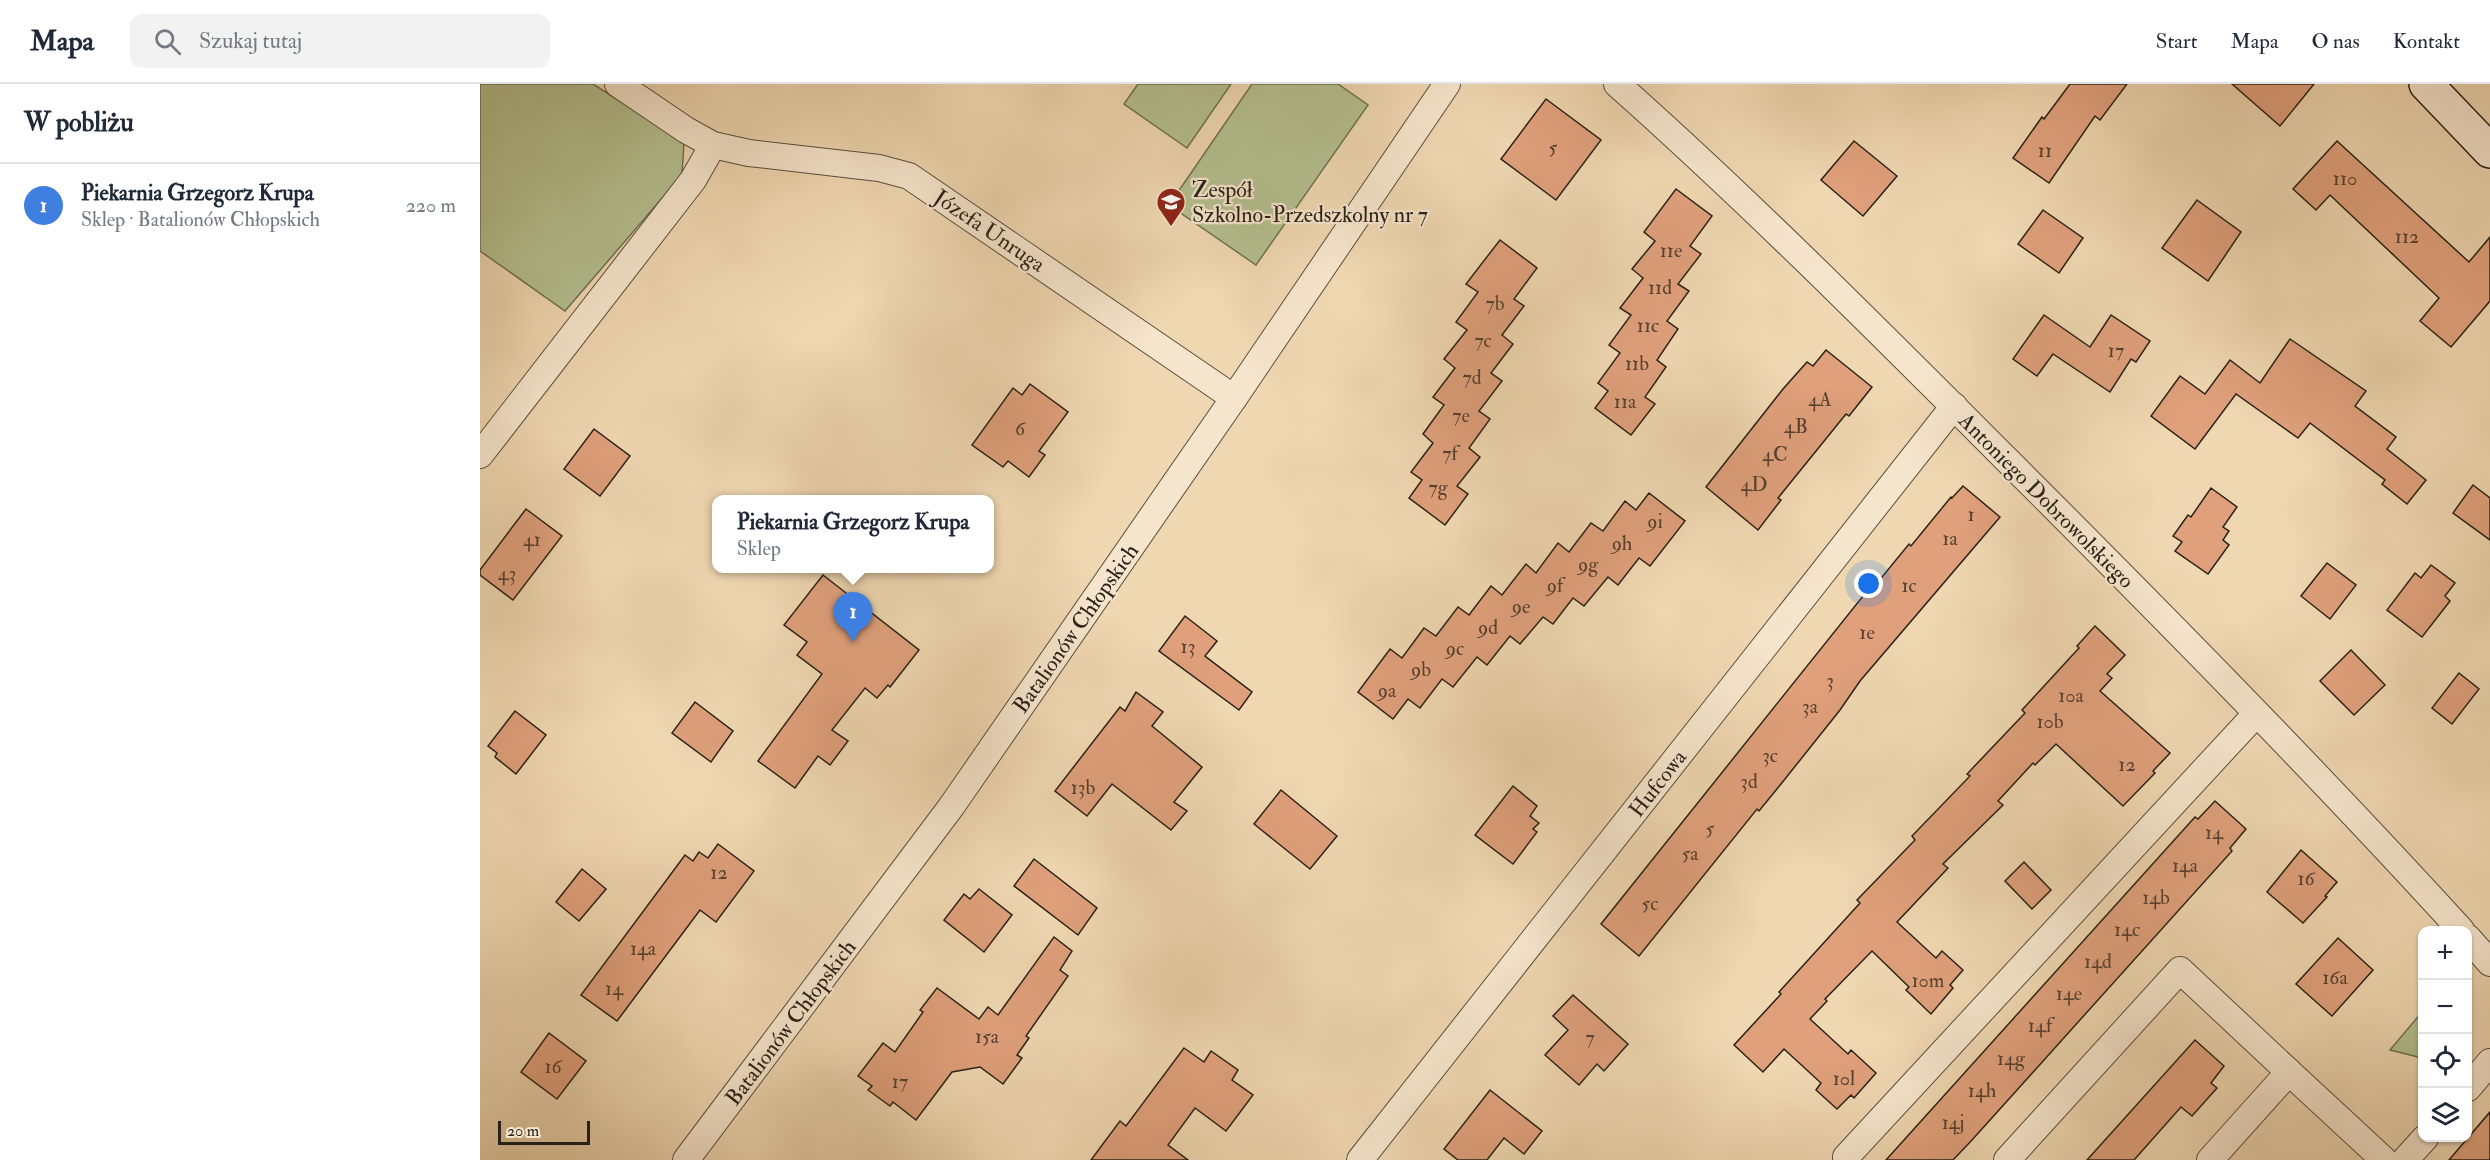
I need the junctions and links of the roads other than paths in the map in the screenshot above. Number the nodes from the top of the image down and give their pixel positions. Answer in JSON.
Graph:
{"nodes":[{"id":1,"x":618,"y":84,"type":"edge"},
{"id":2,"x":1447,"y":84,"type":"edge"},
{"id":3,"x":1617,"y":84,"type":"edge"},
{"id":4,"x":2426,"y":84,"type":"edge"},
{"id":5,"x":713,"y":145,"type":"junction"},
{"id":6,"x":2490,"y":151,"type":"edge"},
{"id":7,"x":1234,"y":398,"type":"junction"},
{"id":8,"x":1954,"y":406,"type":"junction"},
{"id":9,"x":480,"y":455,"type":"edge"},
{"id":10,"x":2256,"y":714,"type":"junction"},
{"id":11,"x":2457,"y":926,"type":"edge"},
{"id":12,"x":2472,"y":943,"type":"edge"},
{"id":13,"x":2490,"y":963,"type":"edge"},
{"id":14,"x":2490,"y":1062,"type":"edge"},
{"id":15,"x":2289,"y":1072,"type":"junction"},
{"id":16,"x":2472,"y":1083,"type":"edge"},
{"id":17,"x":2421,"y":1142,"type":"edge"},
{"id":18,"x":1846,"y":1157,"type":"dead end"},
{"id":19,"x":686,"y":1160,"type":"edge"},
{"id":20,"x":1360,"y":1160,"type":"edge"},
{"id":21,"x":2007,"y":1160,"type":"edge"},
{"id":22,"x":2210,"y":1160,"type":"edge"},
{"id":23,"x":2384,"y":1160,"type":"edge"},
{"id":24,"x":2405,"y":1160,"type":"edge"}],
"edges":[{"from":1,"to":5,"type":"street","name":"Józefa Unruga"},
{"from":2,"to":7,"type":"street","name":"Batalionów Chłopskich"},
{"from":3,"to":8,"type":"street","name":"Antoniego Dobrowolskiego"},
{"from":4,"to":6,"type":"street"},
{"from":5,"to":7,"type":"street","name":"Józefa Unruga"},
{"from":5,"to":9,"type":"street"},
{"from":7,"to":19,"type":"street","name":"Batalionów Chłopskich"},
{"from":8,"to":10,"type":"street","name":"Antoniego Dobrowolskiego"},
{"from":8,"to":20,"type":"street","name":"Hufcowa"},
{"from":10,"to":11,"type":"street","name":"Antoniego Dobrowolskiego"},
{"from":10,"to":18,"type":"street"},
{"from":12,"to":13,"type":"street"},
{"from":14,"to":16,"type":"street"},
{"from":15,"to":21,"type":"street"},
{"from":15,"to":22,"type":"street"},
{"from":15,"to":23,"type":"street"},
{"from":17,"to":24,"type":"street"}]}
